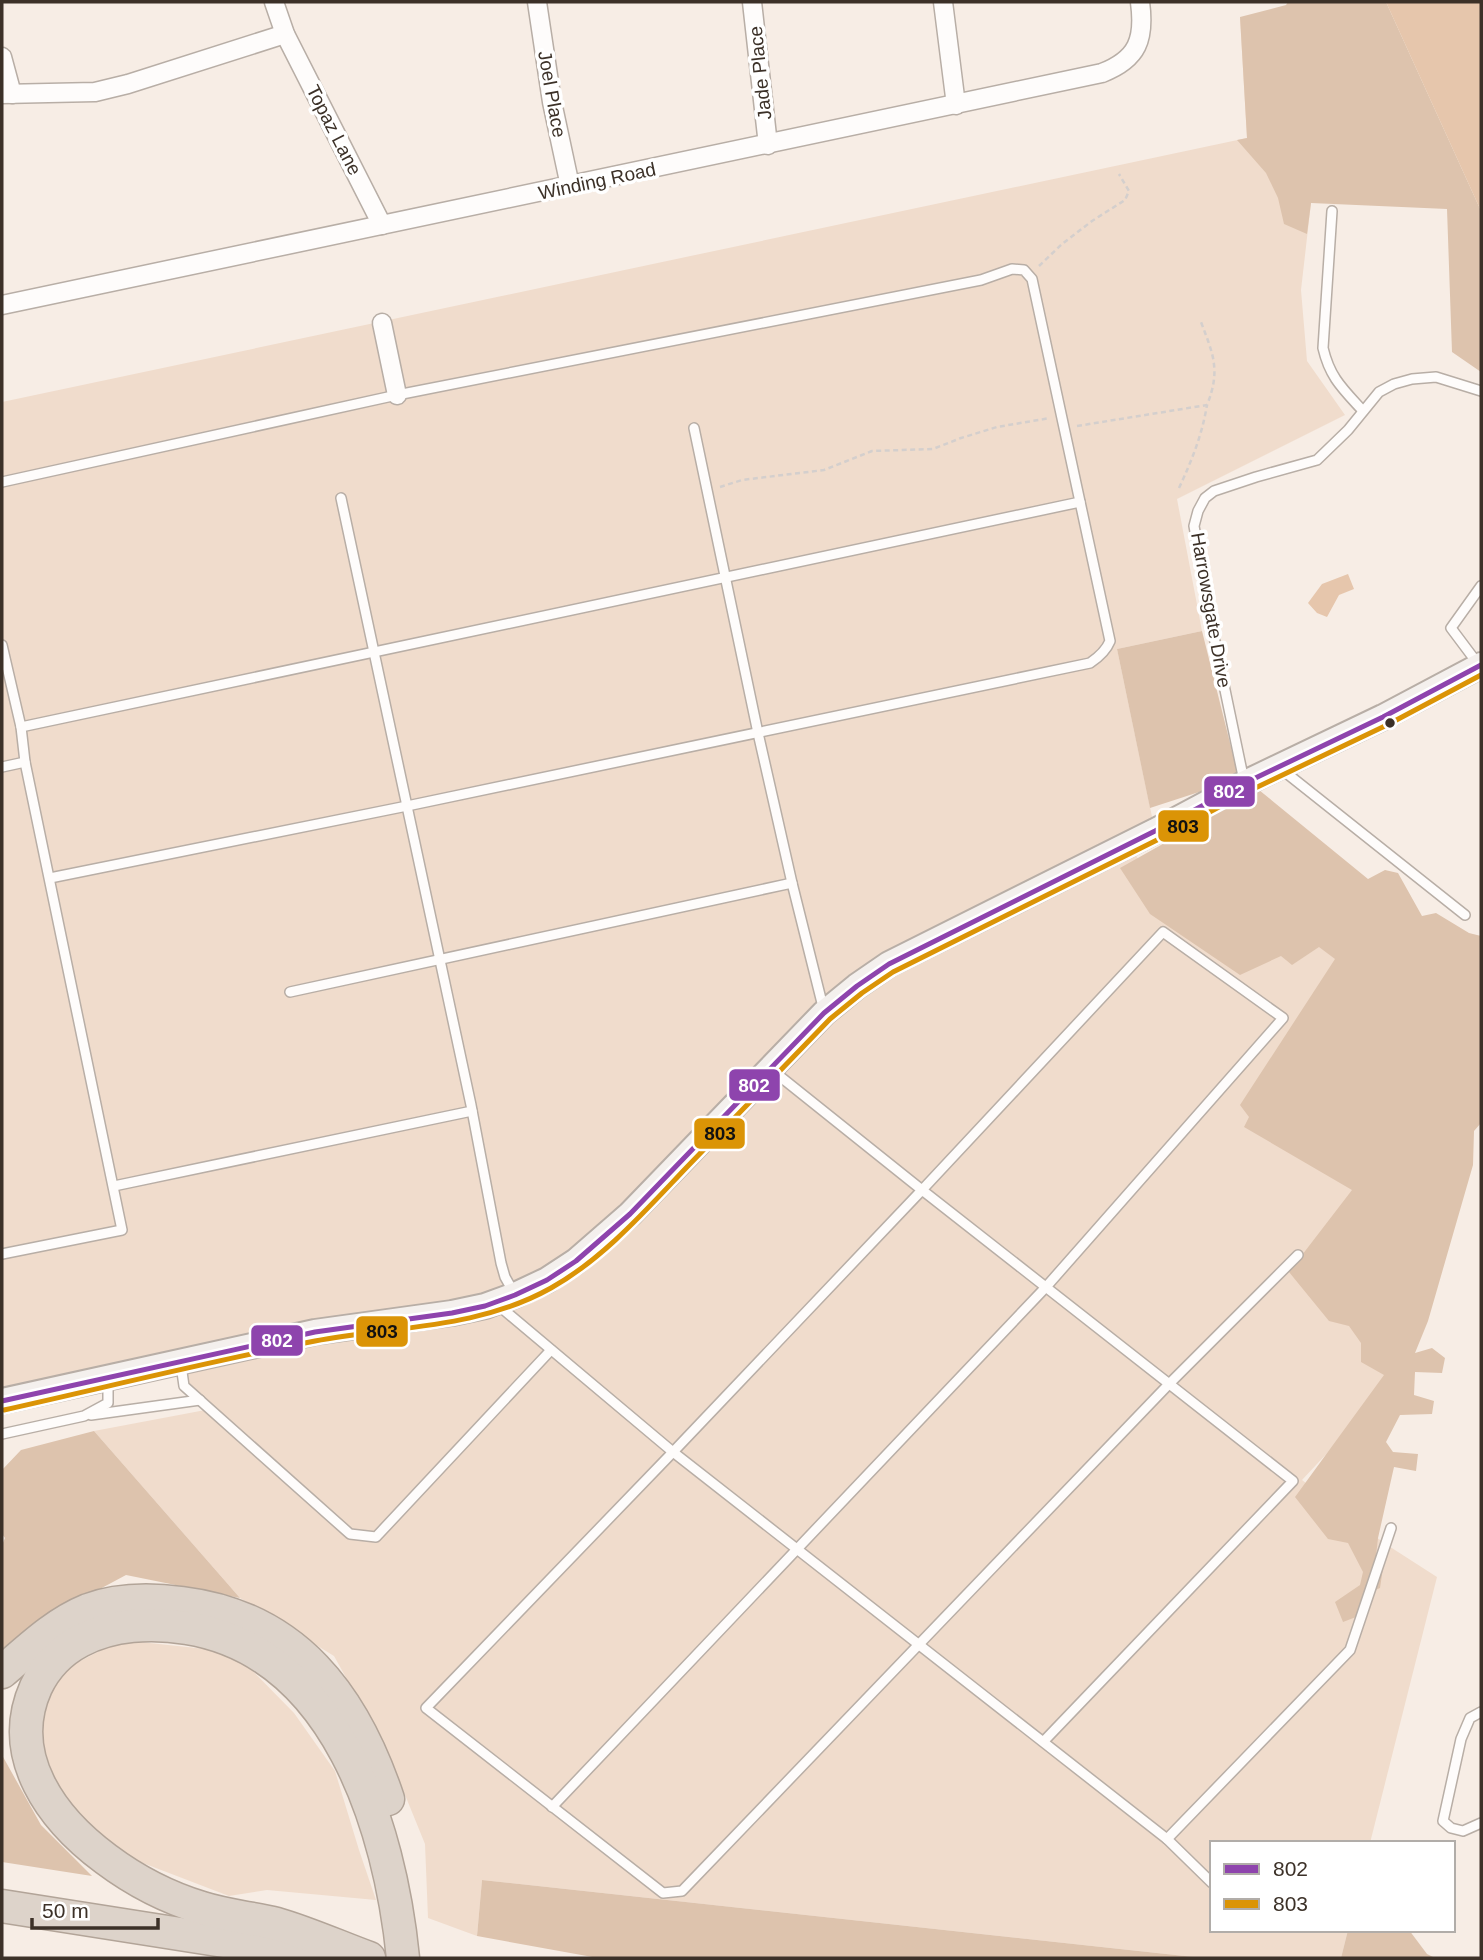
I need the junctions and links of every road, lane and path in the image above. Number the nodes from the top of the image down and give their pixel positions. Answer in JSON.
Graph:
{"nodes":[{"id":1,"x":274,"y":2,"type":"edge"},
{"id":2,"x":537,"y":2,"type":"edge"},
{"id":3,"x":752,"y":2,"type":"edge"},
{"id":4,"x":943,"y":2,"type":"edge"},
{"id":5,"x":1140,"y":2,"type":"edge"},
{"id":6,"x":285,"y":34,"type":"junction"},
{"id":7,"x":2,"y":57,"type":"edge"},
{"id":8,"x":7,"y":94,"type":"edge"},
{"id":9,"x":957,"y":104,"type":"junction"},
{"id":10,"x":768,"y":145,"type":"junction"},
{"id":11,"x":1119,"y":174,"type":"dead end"},
{"id":12,"x":570,"y":186,"type":"junction"},
{"id":13,"x":1332,"y":211,"type":"dead end"},
{"id":14,"x":382,"y":226,"type":"junction"},
{"id":15,"x":1029,"y":276,"type":"junction"},
{"id":16,"x":2,"y":305,"type":"edge"},
{"id":17,"x":1200,"y":322,"type":"dead end"},
{"id":18,"x":382,"y":323,"type":"dead end"},
{"id":19,"x":1481,"y":391,"type":"edge"},
{"id":20,"x":397,"y":396,"type":"junction"},
{"id":21,"x":1207,"y":405,"type":"junction"},
{"id":22,"x":1363,"y":411,"type":"junction"},
{"id":23,"x":1061,"y":416,"type":"junction"},
{"id":24,"x":694,"y":428,"type":"dead end"},
{"id":25,"x":1064,"y":428,"type":"junction"},
{"id":26,"x":2,"y":482,"type":"edge"},
{"id":27,"x":1179,"y":488,"type":"dead end"},
{"id":28,"x":707,"y":491,"type":"junction"},
{"id":29,"x":341,"y":498,"type":"dead end"},
{"id":30,"x":1080,"y":502,"type":"junction"},
{"id":31,"x":725,"y":576,"type":"junction"},
{"id":32,"x":1481,"y":586,"type":"edge"},
{"id":33,"x":2,"y":645,"type":"edge"},
{"id":34,"x":374,"y":650,"type":"junction"},
{"id":35,"x":1481,"y":667,"type":"edge"},
{"id":36,"x":20,"y":727,"type":"junction"},
{"id":37,"x":758,"y":733,"type":"junction"},
{"id":38,"x":25,"y":762,"type":"junction"},
{"id":39,"x":1278,"y":766,"type":"junction"},
{"id":40,"x":2,"y":767,"type":"edge"},
{"id":41,"x":1245,"y":783,"type":"junction"},
{"id":42,"x":407,"y":806,"type":"junction"},
{"id":43,"x":50,"y":878,"type":"junction"},
{"id":44,"x":792,"y":883,"type":"junction"},
{"id":45,"x":1465,"y":915,"type":"dead end"},
{"id":46,"x":440,"y":959,"type":"junction"},
{"id":47,"x":290,"y":992,"type":"dead end"},
{"id":48,"x":824,"y":1013,"type":"junction"},
{"id":49,"x":771,"y":1069,"type":"junction"},
{"id":50,"x":472,"y":1111,"type":"junction"},
{"id":51,"x":114,"y":1186,"type":"junction"},
{"id":52,"x":922,"y":1190,"type":"junction"},
{"id":53,"x":2,"y":1254,"type":"edge"},
{"id":54,"x":1298,"y":1255,"type":"dead end"},
{"id":55,"x":1046,"y":1287,"type":"junction"},
{"id":56,"x":505,"y":1299,"type":"junction"},
{"id":57,"x":551,"y":1350,"type":"junction"},
{"id":58,"x":181,"y":1362,"type":"junction"},
{"id":59,"x":108,"y":1378,"type":"junction"},
{"id":60,"x":1169,"y":1384,"type":"junction"},
{"id":61,"x":200,"y":1400,"type":"junction"},
{"id":62,"x":2,"y":1401,"type":"edge"},
{"id":63,"x":84,"y":1416,"type":"junction"},
{"id":64,"x":2,"y":1434,"type":"edge"},
{"id":65,"x":673,"y":1452,"type":"junction"},
{"id":66,"x":1391,"y":1528,"type":"dead end"},
{"id":67,"x":797,"y":1549,"type":"junction"},
{"id":68,"x":920,"y":1645,"type":"junction"},
{"id":69,"x":2,"y":1672,"type":"edge"},
{"id":70,"x":1481,"y":1712,"type":"edge"},
{"id":71,"x":1043,"y":1742,"type":"junction"},
{"id":72,"x":552,"y":1807,"type":"junction"},
{"id":73,"x":1481,"y":1823,"type":"edge"},
{"id":74,"x":386,"y":1824,"type":"junction"},
{"id":75,"x":1167,"y":1839,"type":"junction"},
{"id":76,"x":1210,"y":1881,"type":"edge"},
{"id":77,"x":2,"y":1906,"type":"edge"},
{"id":78,"x":334,"y":1958,"type":"edge"},
{"id":79,"x":369,"y":1958,"type":"edge"},
{"id":80,"x":403,"y":1958,"type":"edge"},
{"id":81,"x":420,"y":1958,"type":"edge"}],
"edges":[{"from":1,"to":6,"type":"street","name":"Topaz Lane"},
{"from":2,"to":12,"type":"street","name":"Joel Place"},
{"from":3,"to":10,"type":"street","name":"Jade Place"},
{"from":4,"to":9,"type":"street"},
{"from":5,"to":9,"type":"street","name":"Winding Road"},
{"from":6,"to":8,"type":"street"},
{"from":6,"to":14,"type":"street","name":"Topaz Lane"},
{"from":7,"to":8,"type":"street"},
{"from":9,"to":10,"type":"street","name":"Winding Road"},
{"from":10,"to":12,"type":"street","name":"Winding Road"},
{"from":11,"to":15,"type":"path"},
{"from":12,"to":14,"type":"street","name":"Winding Road"},
{"from":13,"to":22,"type":"lane"},
{"from":14,"to":16,"type":"street","name":"Winding Road"},
{"from":15,"to":20,"type":"lane"},
{"from":15,"to":23,"type":"lane"},
{"from":17,"to":21,"type":"path"},
{"from":18,"to":20,"type":"street"},
{"from":19,"to":22,"type":"lane","name":"Harrowsgate Drive"},
{"from":20,"to":26,"type":"lane"},
{"from":21,"to":25,"type":"path"},
{"from":21,"to":27,"type":"path"},
{"from":22,"to":41,"type":"lane","name":"Harrowsgate Drive"},
{"from":23,"to":25,"type":"lane"},
{"from":23,"to":28,"type":"path"},
{"from":24,"to":28,"type":"lane"},
{"from":25,"to":30,"type":"lane"},
{"from":28,"to":31,"type":"lane"},
{"from":29,"to":34,"type":"lane"},
{"from":30,"to":31,"type":"lane"},
{"from":30,"to":37,"type":"lane"},
{"from":31,"to":34,"type":"lane"},
{"from":31,"to":37,"type":"lane"},
{"from":32,"to":35,"type":"lane"},
{"from":33,"to":36,"type":"lane"},
{"from":34,"to":36,"type":"lane"},
{"from":34,"to":42,"type":"lane"},
{"from":35,"to":39,"type":"street"},
{"from":36,"to":38,"type":"lane"},
{"from":37,"to":42,"type":"lane"},
{"from":37,"to":44,"type":"lane"},
{"from":38,"to":40,"type":"lane"},
{"from":38,"to":43,"type":"lane"},
{"from":39,"to":41,"type":"street"},
{"from":39,"to":45,"type":"lane"},
{"from":41,"to":48,"type":"street"},
{"from":42,"to":43,"type":"lane"},
{"from":42,"to":46,"type":"lane"},
{"from":43,"to":51,"type":"lane"},
{"from":44,"to":46,"type":"lane"},
{"from":44,"to":48,"type":"lane"},
{"from":46,"to":47,"type":"lane"},
{"from":46,"to":50,"type":"lane"},
{"from":48,"to":49,"type":"street"},
{"from":49,"to":52,"type":"lane"},
{"from":49,"to":56,"type":"street"},
{"from":50,"to":51,"type":"lane"},
{"from":50,"to":56,"type":"lane"},
{"from":51,"to":53,"type":"lane"},
{"from":52,"to":55,"type":"lane"},
{"from":52,"to":55,"type":"lane"},
{"from":52,"to":65,"type":"lane"},
{"from":54,"to":60,"type":"lane"},
{"from":55,"to":60,"type":"lane"},
{"from":55,"to":67,"type":"lane"},
{"from":56,"to":57,"type":"lane"},
{"from":56,"to":58,"type":"street"},
{"from":57,"to":61,"type":"lane"},
{"from":57,"to":65,"type":"lane"},
{"from":58,"to":59,"type":"street"},
{"from":58,"to":61,"type":"lane"},
{"from":59,"to":62,"type":"street"},
{"from":59,"to":63,"type":"lane"},
{"from":60,"to":68,"type":"lane"},
{"from":60,"to":71,"type":"lane"},
{"from":61,"to":63,"type":"lane"},
{"from":63,"to":64,"type":"lane"},
{"from":65,"to":67,"type":"lane"},
{"from":65,"to":72,"type":"lane"},
{"from":66,"to":75,"type":"lane"},
{"from":67,"to":68,"type":"lane"},
{"from":67,"to":72,"type":"lane"},
{"from":68,"to":71,"type":"lane"},
{"from":68,"to":72,"type":"lane"},
{"from":69,"to":74,"type":"highway"},
{"from":70,"to":73,"type":"lane"},
{"from":71,"to":75,"type":"lane"},
{"from":74,"to":79,"type":"highway"},
{"from":74,"to":80,"type":"highway"},
{"from":74,"to":81,"type":"highway"},
{"from":75,"to":76,"type":"lane"},
{"from":77,"to":78,"type":"highway"}]}
